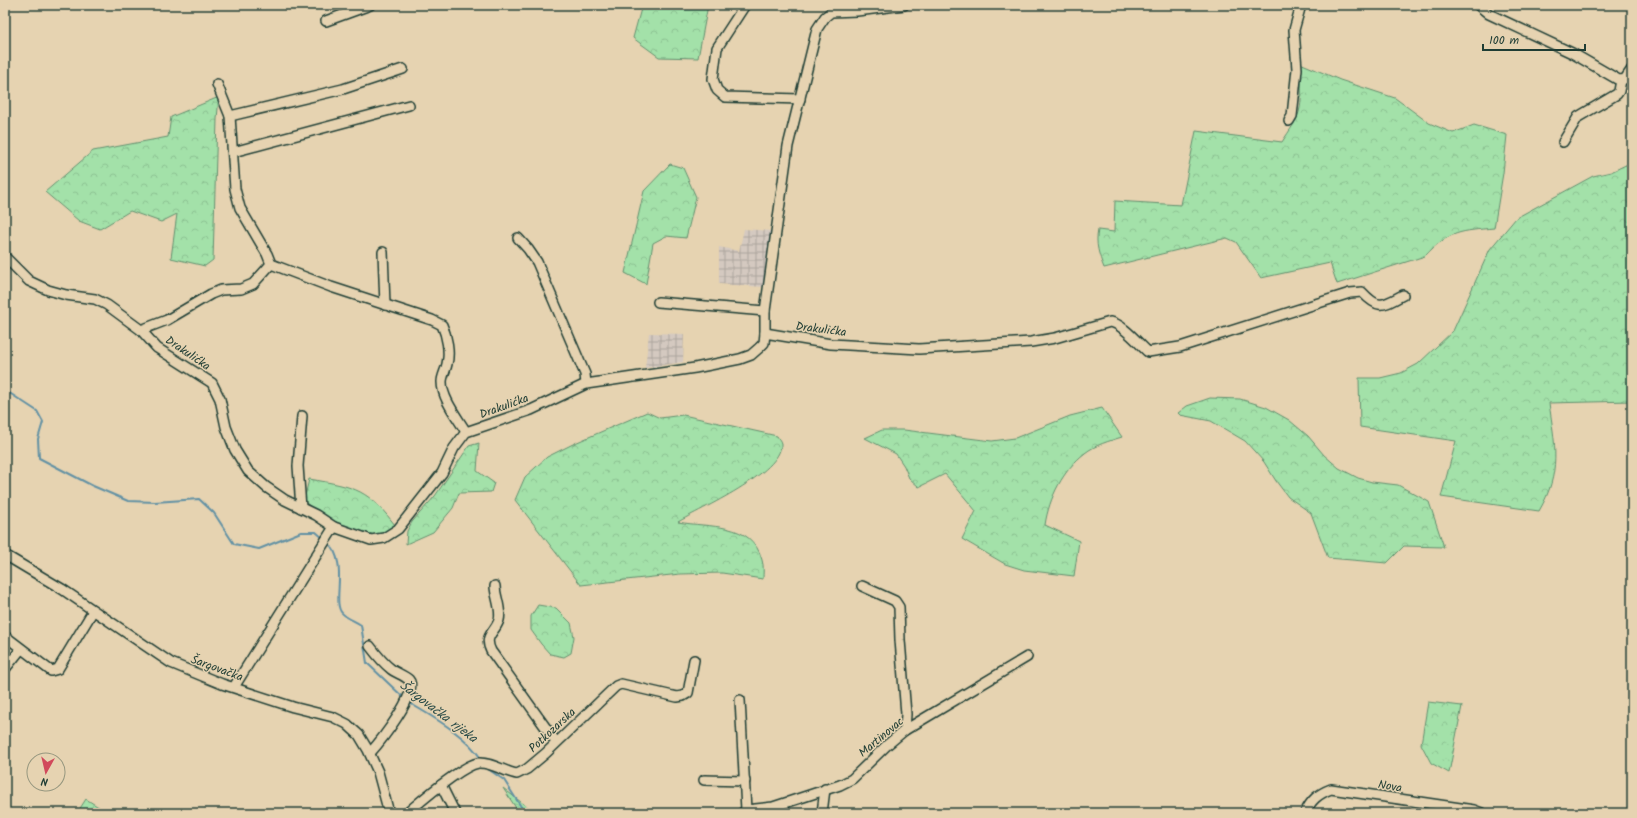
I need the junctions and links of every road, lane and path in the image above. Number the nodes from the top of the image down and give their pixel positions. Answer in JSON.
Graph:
{"nodes":[{"id":1,"x":370,"y":5,"type":"edge"},
{"id":2,"x":745,"y":5,"type":"edge"},
{"id":3,"x":904,"y":5,"type":"edge"},
{"id":4,"x":1301,"y":5,"type":"edge"},
{"id":5,"x":1478,"y":5,"type":"edge"},
{"id":6,"x":326,"y":21,"type":"dead end"},
{"id":7,"x":403,"y":69,"type":"dead end"},
{"id":8,"x":1632,"y":69,"type":"edge"},
{"id":9,"x":1621,"y":80,"type":"junction"},
{"id":10,"x":217,"y":84,"type":"dead end"},
{"id":11,"x":800,"y":99,"type":"junction"},
{"id":12,"x":409,"y":105,"type":"dead end"},
{"id":13,"x":230,"y":116,"type":"junction"},
{"id":14,"x":1289,"y":121,"type":"dead end"},
{"id":15,"x":1563,"y":142,"type":"dead end"},
{"id":16,"x":233,"y":152,"type":"junction"},
{"id":17,"x":518,"y":238,"type":"dead end"},
{"id":18,"x":382,"y":252,"type":"dead end"},
{"id":19,"x":5,"y":257,"type":"edge"},
{"id":20,"x":270,"y":264,"type":"junction"},
{"id":21,"x":1403,"y":295,"type":"dead end"},
{"id":22,"x":658,"y":302,"type":"dead end"},
{"id":23,"x":385,"y":305,"type":"junction"},
{"id":24,"x":765,"y":311,"type":"junction"},
{"id":25,"x":141,"y":330,"type":"junction"},
{"id":26,"x":765,"y":333,"type":"junction"},
{"id":27,"x":586,"y":384,"type":"junction"},
{"id":28,"x":302,"y":416,"type":"dead end"},
{"id":29,"x":466,"y":432,"type":"junction"},
{"id":30,"x":301,"y":508,"type":"junction"},
{"id":31,"x":334,"y":527,"type":"junction"},
{"id":32,"x":5,"y":555,"type":"edge"},
{"id":33,"x":495,"y":586,"type":"dead end"},
{"id":34,"x":862,"y":586,"type":"dead end"},
{"id":35,"x":93,"y":611,"type":"junction"},
{"id":36,"x":5,"y":636,"type":"edge"},
{"id":37,"x":370,"y":646,"type":"dead end"},
{"id":38,"x":21,"y":649,"type":"junction"},
{"id":39,"x":1027,"y":657,"type":"dead end"},
{"id":40,"x":694,"y":660,"type":"dead end"},
{"id":41,"x":5,"y":669,"type":"edge"},
{"id":42,"x":234,"y":687,"type":"junction"},
{"id":43,"x":740,"y":700,"type":"dead end"},
{"id":44,"x":905,"y":730,"type":"junction"},
{"id":45,"x":556,"y":742,"type":"junction"},
{"id":46,"x":370,"y":753,"type":"junction"},
{"id":47,"x":704,"y":780,"type":"dead end"},
{"id":48,"x":744,"y":781,"type":"junction"},
{"id":49,"x":441,"y":785,"type":"junction"},
{"id":50,"x":825,"y":789,"type":"junction"},
{"id":51,"x":744,"y":811,"type":"edge"},
{"id":52,"x":389,"y":813,"type":"edge"},
{"id":53,"x":407,"y":813,"type":"edge"},
{"id":54,"x":455,"y":813,"type":"edge"},
{"id":55,"x":822,"y":813,"type":"edge"},
{"id":56,"x":1305,"y":813,"type":"edge"},
{"id":57,"x":1482,"y":813,"type":"edge"}],
"edges":[{"from":1,"to":6,"type":"street"},
{"from":2,"to":11,"type":"street"},
{"from":3,"to":11,"type":"street"},
{"from":4,"to":14,"type":"street"},
{"from":5,"to":9,"type":"street"},
{"from":7,"to":13,"type":"street"},
{"from":8,"to":9,"type":"street"},
{"from":9,"to":15,"type":"street"},
{"from":10,"to":13,"type":"street"},
{"from":11,"to":24,"type":"street"},
{"from":12,"to":16,"type":"street"},
{"from":13,"to":16,"type":"street"},
{"from":16,"to":20,"type":"street"},
{"from":17,"to":27,"type":"street"},
{"from":18,"to":23,"type":"street"},
{"from":19,"to":25,"type":"street","name":"Drakulićka"},
{"from":20,"to":23,"type":"street"},
{"from":20,"to":25,"type":"street"},
{"from":21,"to":26,"type":"street","name":"Drakulićka"},
{"from":22,"to":24,"type":"street"},
{"from":23,"to":29,"type":"street"},
{"from":24,"to":26,"type":"street"},
{"from":25,"to":30,"type":"street","name":"Drakulićka"},
{"from":26,"to":27,"type":"street","name":"Drakulićka"},
{"from":27,"to":29,"type":"street","name":"Drakulićka"},
{"from":28,"to":30,"type":"street"},
{"from":29,"to":31,"type":"street","name":"Drakulićka"},
{"from":30,"to":31,"type":"street","name":"Drakulićka"},
{"from":31,"to":42,"type":"street"},
{"from":32,"to":35,"type":"street","name":"Šargovačka"},
{"from":33,"to":45,"type":"street"},
{"from":34,"to":44,"type":"street"},
{"from":35,"to":38,"type":"street"},
{"from":35,"to":42,"type":"street","name":"Šargovačka"},
{"from":36,"to":38,"type":"street"},
{"from":37,"to":46,"type":"street"},
{"from":38,"to":41,"type":"street"},
{"from":39,"to":44,"type":"street","name":"Martinovac"},
{"from":40,"to":45,"type":"street","name":"Potkozarska"},
{"from":42,"to":46,"type":"street","name":"Šargovačka"},
{"from":43,"to":48,"type":"street"},
{"from":44,"to":50,"type":"street","name":"Martinovac"},
{"from":45,"to":49,"type":"street","name":"Potkozarska"},
{"from":46,"to":52,"type":"street","name":"Šargovačka"},
{"from":47,"to":48,"type":"street"},
{"from":48,"to":51,"type":"street"},
{"from":49,"to":53,"type":"street","name":"Potkozarska"},
{"from":49,"to":54,"type":"street"},
{"from":50,"to":51,"type":"street","name":"Martinovac"},
{"from":50,"to":55,"type":"street"},
{"from":56,"to":57,"type":"street","name":"Nova"}]}
